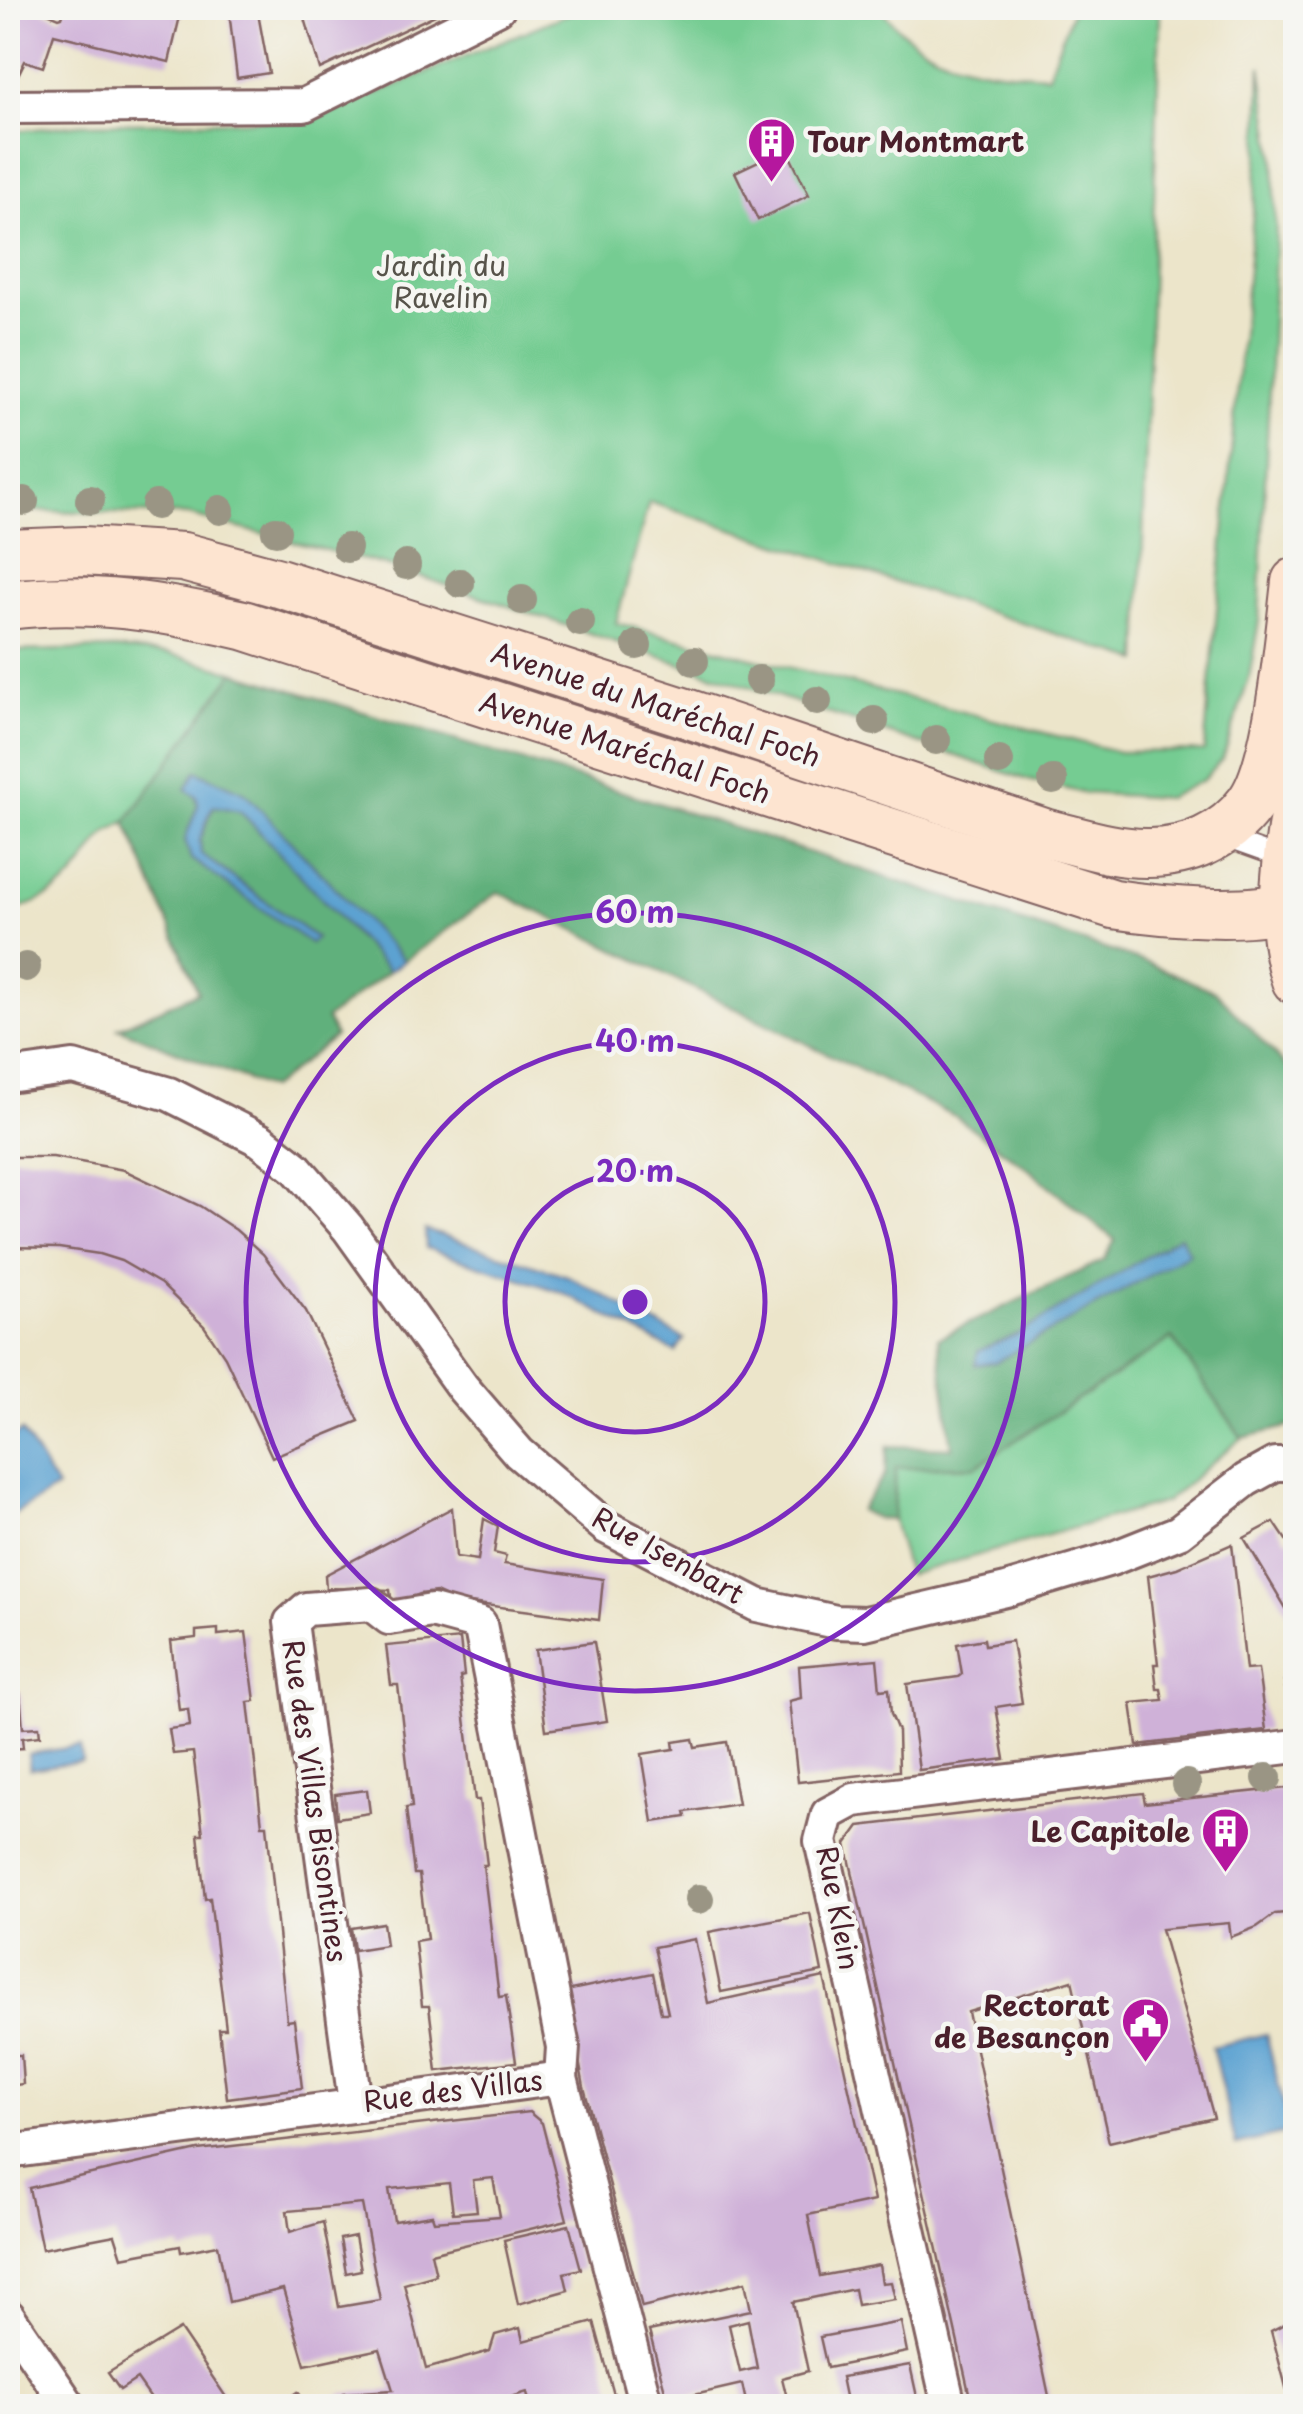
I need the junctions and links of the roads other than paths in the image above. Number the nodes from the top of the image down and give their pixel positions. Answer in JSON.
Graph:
{"nodes":[{"id":1,"x":498,"y":8,"type":"edge"},
{"id":2,"x":8,"y":108,"type":"edge"},
{"id":3,"x":8,"y":554,"type":"edge"},
{"id":4,"x":1296,"y":582,"type":"edge"},
{"id":5,"x":8,"y":605,"type":"edge"},
{"id":6,"x":1296,"y":804,"type":"edge"},
{"id":7,"x":1218,"y":835,"type":"junction"},
{"id":8,"x":1291,"y":884,"type":"edge"},
{"id":9,"x":1292,"y":968,"type":"edge"},
{"id":10,"x":8,"y":1076,"type":"edge"},
{"id":11,"x":1296,"y":1464,"type":"edge"},
{"id":12,"x":1296,"y":1746,"type":"edge"},
{"id":13,"x":562,"y":2078,"type":"junction"},
{"id":14,"x":355,"y":2103,"type":"junction"},
{"id":15,"x":8,"y":2152,"type":"edge"},
{"id":16,"x":8,"y":2316,"type":"edge"},
{"id":17,"x":68,"y":2406,"type":"edge"},
{"id":18,"x":646,"y":2406,"type":"edge"},
{"id":19,"x":949,"y":2406,"type":"edge"}],
"edges":[{"from":1,"to":2,"type":"street"},
{"from":3,"to":7,"type":"main road","name":"Avenue du Maréchal Foch"},
{"from":4,"to":7,"type":"main road"},
{"from":5,"to":8,"type":"main road","name":"Avenue Maréchal Foch"},
{"from":6,"to":8,"type":"main road"},
{"from":7,"to":8,"type":"lane"},
{"from":8,"to":9,"type":"main road"},
{"from":10,"to":11,"type":"street","name":"Rue Isenbart"},
{"from":12,"to":19,"type":"street","name":"Rue Klein"},
{"from":13,"to":14,"type":"street","name":"Rue des Villas"},
{"from":13,"to":14,"type":"street","name":"Rue des Villas Bisontines"},
{"from":13,"to":18,"type":"street","name":"Rue des Villas"},
{"from":14,"to":15,"type":"street","name":"Rue des Villas"},
{"from":16,"to":17,"type":"street"}]}
